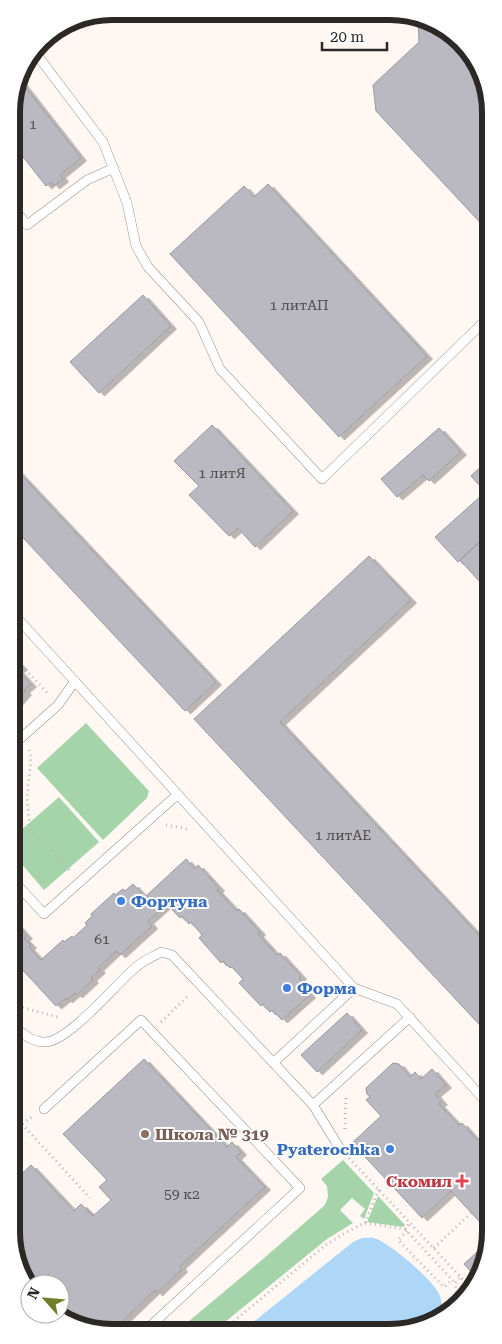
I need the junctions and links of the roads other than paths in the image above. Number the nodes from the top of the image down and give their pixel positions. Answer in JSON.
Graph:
{"nodes":[{"id":1,"x":38,"y":57,"type":"edge"},
{"id":2,"x":114,"y":168,"type":"junction"},
{"id":3,"x":20,"y":216,"type":"edge"},
{"id":4,"x":482,"y":324,"type":"edge"},
{"id":5,"x":20,"y":621,"type":"edge"},
{"id":6,"x":75,"y":681,"type":"junction"},
{"id":7,"x":20,"y":739,"type":"edge"},
{"id":8,"x":178,"y":794,"type":"junction"},
{"id":9,"x":20,"y":888,"type":"edge"},
{"id":10,"x":354,"y":988,"type":"junction"},
{"id":11,"x":410,"y":1018,"type":"junction"},
{"id":12,"x":20,"y":1033,"type":"edge"},
{"id":13,"x":273,"y":1063,"type":"junction"},
{"id":14,"x":482,"y":1097,"type":"edge"},
{"id":15,"x":313,"y":1105,"type":"junction"},
{"id":16,"x":44,"y":1109,"type":"dead end"},
{"id":17,"x":339,"y":1147,"type":"dead end"},
{"id":18,"x":153,"y":1324,"type":"edge"}],
"edges":[{"from":1,"to":2,"type":"lane"},
{"from":2,"to":3,"type":"lane"},
{"from":2,"to":4,"type":"lane"},
{"from":5,"to":6,"type":"lane"},
{"from":6,"to":7,"type":"lane"},
{"from":6,"to":8,"type":"lane"},
{"from":8,"to":9,"type":"lane"},
{"from":8,"to":10,"type":"lane"},
{"from":10,"to":11,"type":"lane"},
{"from":10,"to":13,"type":"lane"},
{"from":11,"to":14,"type":"lane"},
{"from":11,"to":15,"type":"lane"},
{"from":12,"to":13,"type":"lane"},
{"from":13,"to":15,"type":"lane"},
{"from":15,"to":17,"type":"lane"},
{"from":16,"to":18,"type":"lane"}]}
